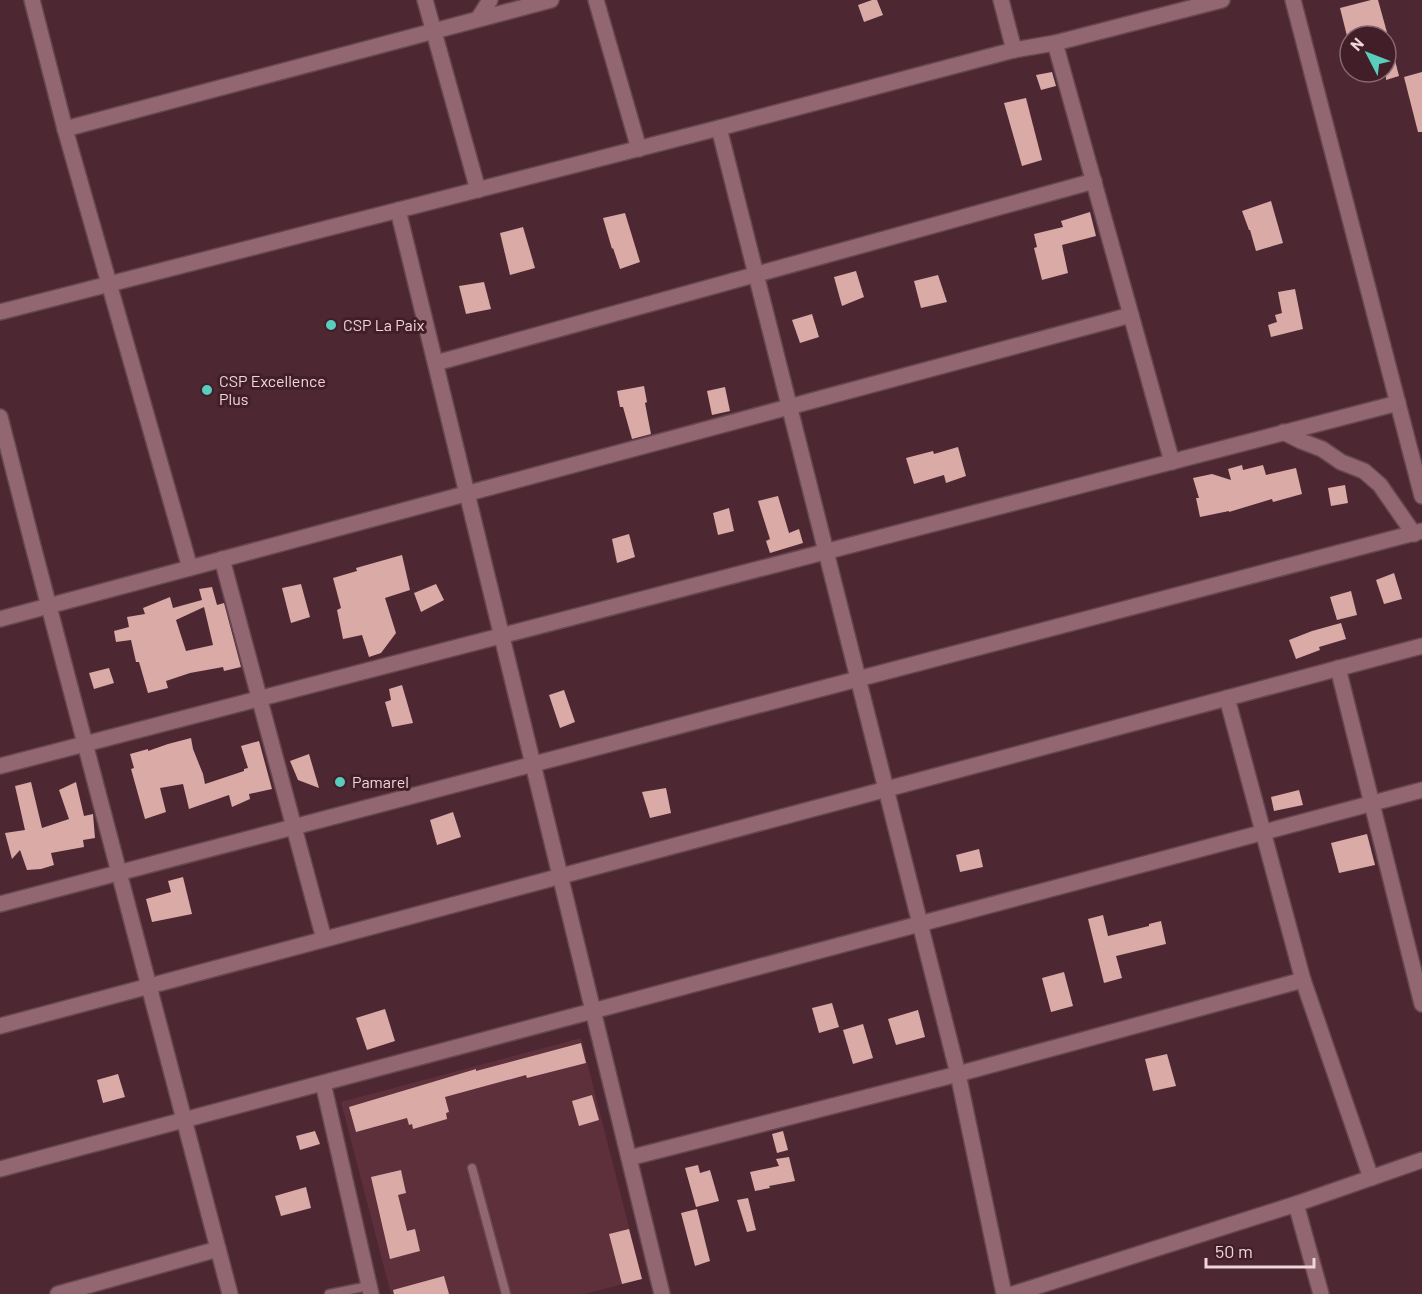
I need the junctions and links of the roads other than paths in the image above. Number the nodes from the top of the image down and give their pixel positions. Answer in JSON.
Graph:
{"nodes":[{"id":1,"x":32,"y":0,"type":"edge"},
{"id":2,"x":424,"y":0,"type":"edge"},
{"id":3,"x":490,"y":0,"type":"edge"},
{"id":4,"x":551,"y":0,"type":"edge"},
{"id":5,"x":596,"y":0,"type":"edge"},
{"id":6,"x":1001,"y":0,"type":"edge"},
{"id":7,"x":1222,"y":0,"type":"edge"},
{"id":8,"x":1293,"y":0,"type":"edge"},
{"id":9,"x":1173,"y":6,"type":"edge"},
{"id":10,"x":478,"y":19,"type":"junction"},
{"id":11,"x":433,"y":31,"type":"junction"},
{"id":12,"x":1055,"y":42,"type":"junction"},
{"id":13,"x":1014,"y":50,"type":"junction"},
{"id":14,"x":719,"y":128,"type":"junction"},
{"id":15,"x":65,"y":129,"type":"junction"},
{"id":16,"x":639,"y":148,"type":"junction"},
{"id":17,"x":1094,"y":181,"type":"junction"},
{"id":18,"x":478,"y":190,"type":"junction"},
{"id":19,"x":398,"y":210,"type":"junction"},
{"id":20,"x":756,"y":274,"type":"junction"},
{"id":21,"x":109,"y":284,"type":"junction"},
{"id":22,"x":0,"y":312,"type":"edge"},
{"id":23,"x":1131,"y":315,"type":"junction"},
{"id":24,"x":436,"y":363,"type":"junction"},
{"id":25,"x":1398,"y":403,"type":"junction"},
{"id":26,"x":789,"y":407,"type":"junction"},
{"id":27,"x":0,"y":417,"type":"edge"},
{"id":28,"x":1284,"y":432,"type":"junction"},
{"id":29,"x":1172,"y":462,"type":"junction"},
{"id":30,"x":8,"y":478,"type":"edge"},
{"id":31,"x":467,"y":493,"type":"junction"},
{"id":32,"x":1422,"y":496,"type":"edge"},
{"id":33,"x":1418,"y":532,"type":"edge"},
{"id":34,"x":826,"y":551,"type":"junction"},
{"id":35,"x":222,"y":560,"type":"junction"},
{"id":36,"x":190,"y":568,"type":"junction"},
{"id":37,"x":48,"y":606,"type":"junction"},
{"id":38,"x":0,"y":619,"type":"edge"},
{"id":39,"x":502,"y":636,"type":"junction"},
{"id":40,"x":1422,"y":646,"type":"edge"},
{"id":41,"x":1338,"y":668,"type":"junction"},
{"id":42,"x":858,"y":679,"type":"junction"},
{"id":43,"x":1227,"y":698,"type":"junction"},
{"id":44,"x":259,"y":699,"type":"junction"},
{"id":45,"x":85,"y":744,"type":"junction"},
{"id":46,"x":533,"y":764,"type":"junction"},
{"id":47,"x":0,"y":766,"type":"edge"},
{"id":48,"x":886,"y":789,"type":"junction"},
{"id":49,"x":1422,"y":790,"type":"edge"},
{"id":50,"x":1373,"y":804,"type":"junction"},
{"id":51,"x":294,"y":827,"type":"junction"},
{"id":52,"x":1264,"y":833,"type":"junction"},
{"id":53,"x":119,"y":873,"type":"junction"},
{"id":54,"x":560,"y":876,"type":"junction"},
{"id":55,"x":0,"y":904,"type":"edge"},
{"id":56,"x":920,"y":924,"type":"junction"},
{"id":57,"x":324,"y":939,"type":"junction"},
{"id":58,"x":1303,"y":980,"type":"junction"},
{"id":59,"x":149,"y":986,"type":"junction"},
{"id":60,"x":1422,"y":1004,"type":"edge"},
{"id":61,"x":593,"y":1011,"type":"junction"},
{"id":62,"x":0,"y":1026,"type":"edge"},
{"id":63,"x":958,"y":1074,"type":"junction"},
{"id":64,"x":323,"y":1083,"type":"junction"},
{"id":65,"x":184,"y":1120,"type":"junction"},
{"id":66,"x":629,"y":1158,"type":"junction"},
{"id":67,"x":1422,"y":1160,"type":"edge"},
{"id":68,"x":472,"y":1168,"type":"dead end"},
{"id":69,"x":0,"y":1169,"type":"edge"},
{"id":70,"x":1371,"y":1178,"type":"junction"},
{"id":71,"x":1296,"y":1204,"type":"junction"},
{"id":72,"x":218,"y":1249,"type":"junction"},
{"id":73,"x":370,"y":1290,"type":"edge"},
{"id":74,"x":58,"y":1294,"type":"edge"},
{"id":75,"x":230,"y":1294,"type":"edge"},
{"id":76,"x":328,"y":1294,"type":"edge"},
{"id":77,"x":506,"y":1294,"type":"edge"},
{"id":78,"x":662,"y":1294,"type":"edge"},
{"id":79,"x":1004,"y":1294,"type":"edge"},
{"id":80,"x":1013,"y":1294,"type":"edge"},
{"id":81,"x":1321,"y":1294,"type":"edge"}],
"edges":[{"from":1,"to":15,"type":"street"},
{"from":2,"to":11,"type":"street"},
{"from":3,"to":10,"type":"street"},
{"from":4,"to":10,"type":"street"},
{"from":5,"to":16,"type":"street"},
{"from":6,"to":13,"type":"street"},
{"from":7,"to":9,"type":"street"},
{"from":8,"to":25,"type":"street"},
{"from":9,"to":12,"type":"street"},
{"from":10,"to":11,"type":"street"},
{"from":11,"to":15,"type":"street"},
{"from":11,"to":18,"type":"street"},
{"from":12,"to":13,"type":"street"},
{"from":12,"to":17,"type":"street"},
{"from":13,"to":14,"type":"street"},
{"from":14,"to":16,"type":"street"},
{"from":14,"to":20,"type":"street"},
{"from":15,"to":21,"type":"street"},
{"from":16,"to":18,"type":"street"},
{"from":17,"to":20,"type":"street"},
{"from":17,"to":23,"type":"street"},
{"from":18,"to":19,"type":"street"},
{"from":19,"to":21,"type":"street"},
{"from":19,"to":24,"type":"street"},
{"from":20,"to":24,"type":"street"},
{"from":20,"to":26,"type":"street"},
{"from":21,"to":22,"type":"street"},
{"from":21,"to":36,"type":"street"},
{"from":23,"to":26,"type":"street"},
{"from":23,"to":29,"type":"street"},
{"from":24,"to":31,"type":"street"},
{"from":25,"to":28,"type":"street"},
{"from":25,"to":32,"type":"street"},
{"from":26,"to":31,"type":"street"},
{"from":26,"to":34,"type":"street"},
{"from":27,"to":30,"type":"street"},
{"from":28,"to":29,"type":"street"},
{"from":28,"to":33,"type":"street"},
{"from":29,"to":34,"type":"street"},
{"from":30,"to":37,"type":"street"},
{"from":31,"to":35,"type":"street"},
{"from":31,"to":39,"type":"street"},
{"from":33,"to":42,"type":"street"},
{"from":34,"to":39,"type":"street"},
{"from":34,"to":42,"type":"street"},
{"from":35,"to":36,"type":"street"},
{"from":35,"to":44,"type":"street"},
{"from":36,"to":37,"type":"street"},
{"from":37,"to":38,"type":"street"},
{"from":37,"to":45,"type":"street"},
{"from":39,"to":44,"type":"street"},
{"from":39,"to":46,"type":"street"},
{"from":40,"to":41,"type":"street"},
{"from":41,"to":43,"type":"street"},
{"from":41,"to":50,"type":"street"},
{"from":42,"to":46,"type":"street"},
{"from":42,"to":48,"type":"street"},
{"from":43,"to":48,"type":"street"},
{"from":43,"to":52,"type":"street"},
{"from":44,"to":45,"type":"street"},
{"from":44,"to":51,"type":"street"},
{"from":45,"to":47,"type":"street"},
{"from":45,"to":53,"type":"street"},
{"from":46,"to":51,"type":"street"},
{"from":46,"to":54,"type":"street"},
{"from":48,"to":54,"type":"street"},
{"from":48,"to":56,"type":"street"},
{"from":49,"to":50,"type":"street"},
{"from":50,"to":52,"type":"street"},
{"from":50,"to":60,"type":"street"},
{"from":51,"to":53,"type":"street"},
{"from":51,"to":57,"type":"street"},
{"from":52,"to":56,"type":"street"},
{"from":52,"to":58,"type":"street"},
{"from":53,"to":55,"type":"street"},
{"from":53,"to":59,"type":"street"},
{"from":54,"to":57,"type":"street"},
{"from":54,"to":61,"type":"street"},
{"from":56,"to":61,"type":"street"},
{"from":56,"to":63,"type":"street"},
{"from":57,"to":59,"type":"street"},
{"from":58,"to":63,"type":"street"},
{"from":58,"to":70,"type":"street"},
{"from":59,"to":62,"type":"street"},
{"from":59,"to":65,"type":"street"},
{"from":61,"to":64,"type":"street"},
{"from":61,"to":66,"type":"street"},
{"from":63,"to":66,"type":"street"},
{"from":63,"to":79,"type":"street"},
{"from":64,"to":65,"type":"street"},
{"from":64,"to":73,"type":"street"},
{"from":65,"to":69,"type":"street"},
{"from":65,"to":72,"type":"street"},
{"from":66,"to":78,"type":"street"},
{"from":67,"to":70,"type":"street"},
{"from":68,"to":77,"type":"lane"},
{"from":70,"to":71,"type":"street"},
{"from":71,"to":80,"type":"street"},
{"from":71,"to":81,"type":"street"},
{"from":72,"to":74,"type":"street"},
{"from":72,"to":75,"type":"street"},
{"from":73,"to":76,"type":"lane"}]}
